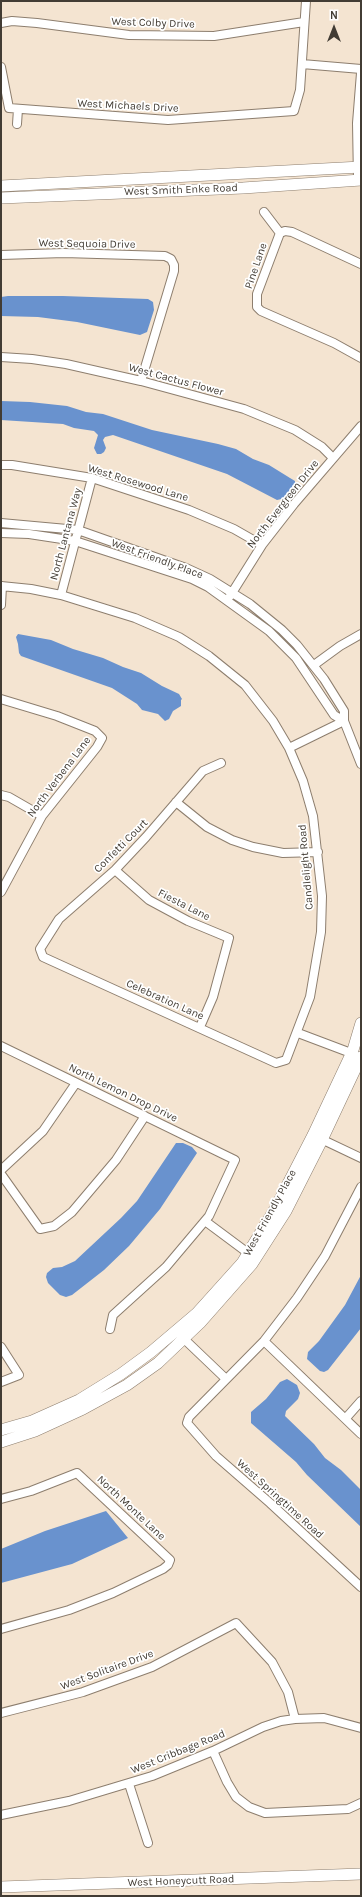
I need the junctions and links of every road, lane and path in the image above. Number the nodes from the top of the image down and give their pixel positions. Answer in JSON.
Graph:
{"nodes":[{"id":1,"x":306,"y":1,"type":"edge"},
{"id":2,"x":304,"y":22,"type":"junction"},
{"id":3,"x":1,"y":23,"type":"edge"},
{"id":4,"x":302,"y":64,"type":"junction"},
{"id":5,"x":1,"y":67,"type":"edge"},
{"id":6,"x":361,"y":69,"type":"edge"},
{"id":7,"x":361,"y":73,"type":"edge"},
{"id":8,"x":18,"y":109,"type":"junction"},
{"id":9,"x":17,"y":124,"type":"dead end"},
{"id":10,"x":359,"y":167,"type":"edge"},
{"id":11,"x":359,"y":180,"type":"edge"},
{"id":12,"x":1,"y":186,"type":"edge"},
{"id":13,"x":1,"y":198,"type":"edge"},
{"id":14,"x":264,"y":212,"type":"dead end"},
{"id":15,"x":280,"y":233,"type":"junction"},
{"id":16,"x":1,"y":255,"type":"edge"},
{"id":17,"x":361,"y":264,"type":"edge"},
{"id":18,"x":1,"y":358,"type":"edge"},
{"id":19,"x":361,"y":358,"type":"edge"},
{"id":20,"x":141,"y":381,"type":"junction"},
{"id":21,"x":361,"y":426,"type":"edge"},
{"id":22,"x":333,"y":458,"type":"junction"},
{"id":23,"x":1,"y":465,"type":"edge"},
{"id":24,"x":92,"y":478,"type":"junction"},
{"id":25,"x":1,"y":523,"type":"edge"},
{"id":26,"x":78,"y":530,"type":"junction"},
{"id":27,"x":1,"y":532,"type":"edge"},
{"id":28,"x":75,"y":541,"type":"junction"},
{"id":29,"x":262,"y":545,"type":"junction"},
{"id":30,"x":2,"y":586,"type":"edge"},
{"id":31,"x":232,"y":592,"type":"junction"},
{"id":32,"x":60,"y":595,"type":"junction"},
{"id":33,"x":227,"y":600,"type":"junction"},
{"id":34,"x":1,"y":605,"type":"edge"},
{"id":35,"x":361,"y":634,"type":"edge"},
{"id":36,"x":314,"y":665,"type":"junction"},
{"id":37,"x":1,"y":699,"type":"edge"},
{"id":38,"x":344,"y":721,"type":"junction"},
{"id":39,"x":289,"y":748,"type":"junction"},
{"id":40,"x":221,"y":763,"type":"dead end"},
{"id":41,"x":361,"y":764,"type":"edge"},
{"id":42,"x":1,"y":795,"type":"edge"},
{"id":43,"x":176,"y":802,"type":"junction"},
{"id":44,"x":42,"y":816,"type":"junction"},
{"id":45,"x":318,"y":852,"type":"junction"},
{"id":46,"x":115,"y":870,"type":"junction"},
{"id":47,"x":1,"y":892,"type":"edge"},
{"id":48,"x":40,"y":948,"type":"joint"},
{"id":49,"x":361,"y":1024,"type":"edge"},
{"id":50,"x":200,"y":1027,"type":"junction"},
{"id":51,"x":298,"y":1032,"type":"junction"},
{"id":52,"x":1,"y":1046,"type":"edge"},
{"id":53,"x":356,"y":1055,"type":"edge"},
{"id":54,"x":286,"y":1060,"type":"joint"},
{"id":55,"x":76,"y":1083,"type":"junction"},
{"id":56,"x":145,"y":1116,"type":"junction"},
{"id":57,"x":317,"y":1137,"type":"junction"},
{"id":58,"x":361,"y":1158,"type":"edge"},
{"id":59,"x":1,"y":1170,"type":"edge"},
{"id":60,"x":1,"y":1174,"type":"edge"},
{"id":61,"x":361,"y":1186,"type":"edge"},
{"id":62,"x":205,"y":1221,"type":"junction"},
{"id":63,"x":252,"y":1256,"type":"junction"},
{"id":64,"x":110,"y":1329,"type":"dead end"},
{"id":65,"x":180,"y":1335,"type":"junction"},
{"id":66,"x":264,"y":1341,"type":"junction"},
{"id":67,"x":1,"y":1347,"type":"edge"},
{"id":68,"x":226,"y":1380,"type":"junction"},
{"id":69,"x":1,"y":1382,"type":"edge"},
{"id":70,"x":361,"y":1401,"type":"edge"},
{"id":71,"x":346,"y":1418,"type":"junction"},
{"id":72,"x":361,"y":1434,"type":"edge"},
{"id":73,"x":2,"y":1436,"type":"edge"},
{"id":74,"x":1,"y":1499,"type":"edge"},
{"id":75,"x":361,"y":1587,"type":"edge"},
{"id":76,"x":1,"y":1629,"type":"edge"},
{"id":77,"x":1,"y":1713,"type":"edge"},
{"id":78,"x":295,"y":1719,"type":"junction"},
{"id":79,"x":361,"y":1728,"type":"edge"},
{"id":80,"x":213,"y":1751,"type":"junction"},
{"id":81,"x":129,"y":1784,"type":"junction"},
{"id":82,"x":361,"y":1803,"type":"edge"},
{"id":83,"x":1,"y":1815,"type":"edge"},
{"id":84,"x":148,"y":1843,"type":"dead end"},
{"id":85,"x":361,"y":1874,"type":"edge"},
{"id":86,"x":1,"y":1887,"type":"edge"}],
"edges":[{"from":1,"to":2,"type":"street"},
{"from":2,"to":3,"type":"street","name":"West Colby Drive"},
{"from":2,"to":4,"type":"street"},
{"from":4,"to":6,"type":"street"},
{"from":4,"to":8,"type":"street","name":"West Michaels Drive"},
{"from":5,"to":8,"type":"street","name":"West Michaels Drive"},
{"from":7,"to":10,"type":"street"},
{"from":8,"to":9,"type":"street"},
{"from":10,"to":11,"type":"street"},
{"from":10,"to":12,"type":"street","name":"West Smith Enke Road"},
{"from":11,"to":13,"type":"street","name":"West Smith Enke Road"},
{"from":14,"to":15,"type":"street"},
{"from":15,"to":17,"type":"street"},
{"from":15,"to":19,"type":"street","name":"Pine Lane"},
{"from":16,"to":20,"type":"street","name":"West Sequoia Drive"},
{"from":18,"to":20,"type":"street","name":"West Cactus Flower"},
{"from":20,"to":22,"type":"street","name":"West Cactus Flower"},
{"from":21,"to":22,"type":"street","name":"North Evergreen Drive"},
{"from":22,"to":29,"type":"street","name":"North Evergreen Drive"},
{"from":23,"to":24,"type":"street","name":"West Rosewood Lane"},
{"from":24,"to":26,"type":"street","name":"North Lantana Way"},
{"from":24,"to":29,"type":"street","name":"West Rosewood Lane"},
{"from":25,"to":26,"type":"street","name":"West Friendly Place"},
{"from":26,"to":28,"type":"street","name":"North Lantana Way"},
{"from":26,"to":31,"type":"street","name":"West Friendly Place"},
{"from":27,"to":28,"type":"street","name":"West Friendly Place"},
{"from":28,"to":32,"type":"street","name":"North Lantana Way"},
{"from":28,"to":33,"type":"street","name":"West Friendly Place"},
{"from":29,"to":31,"type":"street","name":"North Evergreen Drive"},
{"from":30,"to":32,"type":"street","name":"Candlelight Road"},
{"from":30,"to":34,"type":"street"},
{"from":31,"to":33,"type":"street","name":"North Evergreen Drive"},
{"from":31,"to":36,"type":"street","name":"West Friendly Place"},
{"from":32,"to":39,"type":"street","name":"Candlelight Road"},
{"from":33,"to":38,"type":"street","name":"West Friendly Place"},
{"from":35,"to":36,"type":"street"},
{"from":36,"to":38,"type":"street","name":"West Friendly Place"},
{"from":37,"to":44,"type":"street","name":"North Verbena Lane"},
{"from":38,"to":39,"type":"street"},
{"from":38,"to":41,"type":"street","name":"West Friendly Place"},
{"from":39,"to":45,"type":"street","name":"Candlelight Road"},
{"from":40,"to":43,"type":"street","name":"Confetti Court"},
{"from":42,"to":44,"type":"street"},
{"from":43,"to":45,"type":"street"},
{"from":43,"to":46,"type":"street","name":"Confetti Court"},
{"from":44,"to":47,"type":"street","name":"North Verbena Lane"},
{"from":45,"to":51,"type":"street","name":"Candlelight Road"},
{"from":46,"to":48,"type":"street","name":"Confetti Court"},
{"from":46,"to":50,"type":"street","name":"Fiesta Lane"},
{"from":48,"to":50,"type":"street","name":"Celebration Lane"},
{"from":49,"to":53,"type":"street","name":"West Friendly Place"},
{"from":50,"to":54,"type":"street","name":"Celebration Lane"},
{"from":51,"to":53,"type":"street"},
{"from":51,"to":54,"type":"street","name":"Candlelight Road"},
{"from":52,"to":55,"type":"street","name":"North Lemon Drop Drive"},
{"from":53,"to":57,"type":"street","name":"West Friendly Place"},
{"from":55,"to":56,"type":"street","name":"North Lemon Drop Drive"},
{"from":55,"to":59,"type":"street"},
{"from":56,"to":60,"type":"street"},
{"from":56,"to":62,"type":"street","name":"North Lemon Drop Drive"},
{"from":57,"to":58,"type":"street"},
{"from":57,"to":63,"type":"street","name":"West Friendly Place"},
{"from":61,"to":66,"type":"street"},
{"from":62,"to":63,"type":"street"},
{"from":62,"to":64,"type":"street"},
{"from":63,"to":65,"type":"street","name":"West Friendly Place"},
{"from":65,"to":68,"type":"street"},
{"from":65,"to":73,"type":"street","name":"West Friendly Place"},
{"from":66,"to":68,"type":"street"},
{"from":66,"to":71,"type":"street"},
{"from":67,"to":69,"type":"street"},
{"from":68,"to":75,"type":"street","name":"West Springtime Road"},
{"from":70,"to":71,"type":"street"},
{"from":71,"to":72,"type":"street"},
{"from":74,"to":76,"type":"street","name":"North Monte Lane"},
{"from":77,"to":78,"type":"street","name":"West Solitaire Drive"},
{"from":78,"to":79,"type":"street","name":"West Cribbage Road"},
{"from":78,"to":80,"type":"street","name":"West Cribbage Road"},
{"from":80,"to":81,"type":"street","name":"West Cribbage Road"},
{"from":80,"to":82,"type":"street"},
{"from":81,"to":83,"type":"street","name":"West Cribbage Road"},
{"from":81,"to":84,"type":"street"},
{"from":85,"to":86,"type":"street","name":"West Honeycutt Road"}]}
